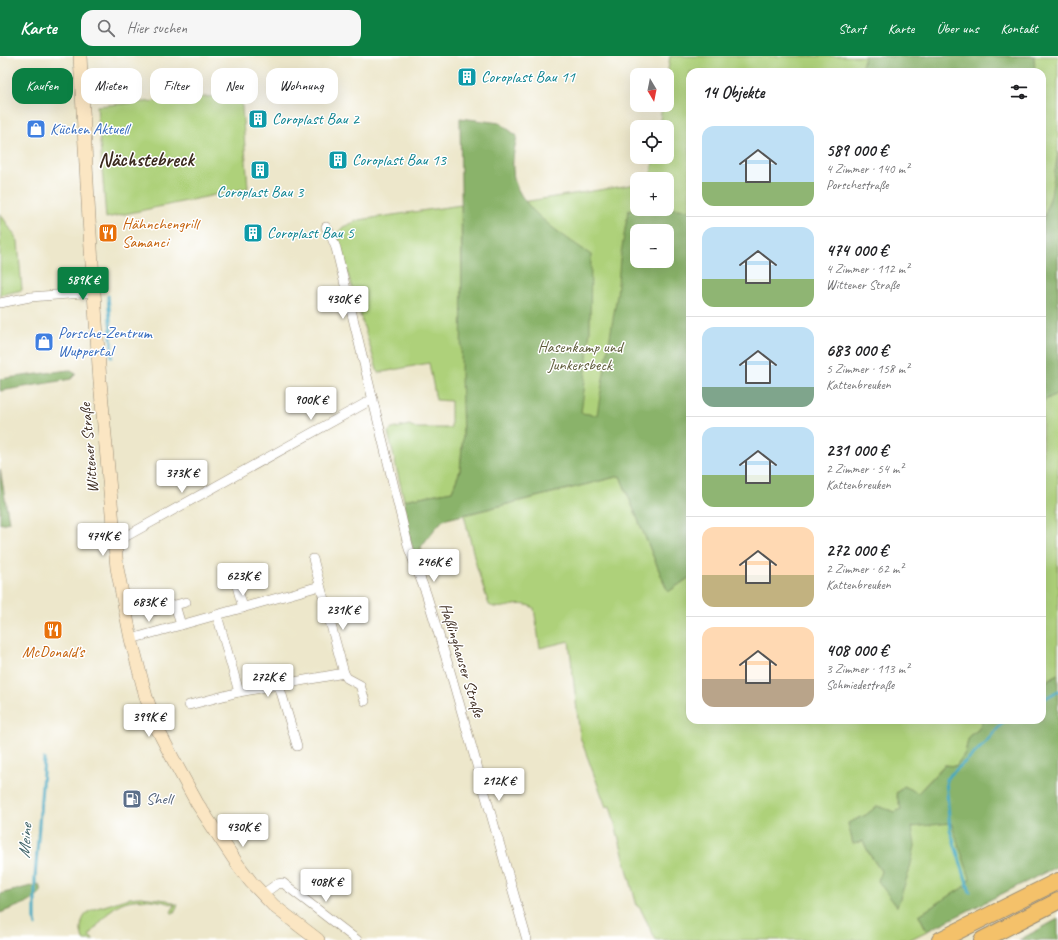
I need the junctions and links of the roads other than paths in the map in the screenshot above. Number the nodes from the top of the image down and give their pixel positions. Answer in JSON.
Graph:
{"nodes":[{"id":1,"x":80,"y":56,"type":"edge"},
{"id":2,"x":326,"y":227,"type":"dead end"},
{"id":3,"x":94,"y":292,"type":"junction"},
{"id":4,"x":0,"y":303,"type":"edge"},
{"id":5,"x":373,"y":399,"type":"junction"},
{"id":6,"x":114,"y":543,"type":"junction"},
{"id":7,"x":313,"y":559,"type":"dead end"},
{"id":8,"x":234,"y":575,"type":"dead end"},
{"id":9,"x":320,"y":586,"type":"junction"},
{"id":10,"x":186,"y":602,"type":"dead end"},
{"id":11,"x":175,"y":605,"type":"junction"},
{"id":12,"x":243,"y":608,"type":"junction"},
{"id":13,"x":154,"y":611,"type":"dead end"},
{"id":14,"x":217,"y":615,"type":"junction"},
{"id":15,"x":181,"y":625,"type":"junction"},
{"id":16,"x":132,"y":639,"type":"junction"},
{"id":17,"x":344,"y":674,"type":"junction"},
{"id":18,"x":279,"y":685,"type":"junction"},
{"id":19,"x":239,"y":692,"type":"junction"},
{"id":20,"x":365,"y":701,"type":"dead end"},
{"id":21,"x":189,"y":705,"type":"dead end"},
{"id":22,"x":296,"y":746,"type":"dead end"},
{"id":23,"x":1058,"y":881,"type":"edge"},
{"id":24,"x":263,"y":894,"type":"junction"},
{"id":25,"x":1058,"y":901,"type":"edge"},
{"id":26,"x":318,"y":940,"type":"edge"},
{"id":27,"x":357,"y":940,"type":"edge"},
{"id":28,"x":527,"y":940,"type":"edge"},
{"id":29,"x":940,"y":940,"type":"edge"},
{"id":30,"x":982,"y":940,"type":"edge"}],
"edges":[{"from":1,"to":3,"type":"main road","name":"Wittener Straße"},
{"from":2,"to":5,"type":"street","name":"Haßlinghauser Straße"},
{"from":3,"to":4,"type":"street"},
{"from":3,"to":6,"type":"main road","name":"Wittener Straße"},
{"from":5,"to":6,"type":"street"},
{"from":5,"to":28,"type":"street","name":"Haßlinghauser Straße"},
{"from":6,"to":16,"type":"main road","name":"Wittener Straße"},
{"from":7,"to":9,"type":"street"},
{"from":8,"to":12,"type":"street"},
{"from":9,"to":12,"type":"street"},
{"from":9,"to":17,"type":"street"},
{"from":10,"to":11,"type":"street"},
{"from":11,"to":13,"type":"street"},
{"from":11,"to":15,"type":"street"},
{"from":12,"to":14,"type":"street"},
{"from":14,"to":15,"type":"street"},
{"from":14,"to":19,"type":"street"},
{"from":15,"to":16,"type":"street"},
{"from":16,"to":24,"type":"main road","name":"Wittener Straße"},
{"from":17,"to":18,"type":"street"},
{"from":17,"to":20,"type":"street"},
{"from":18,"to":19,"type":"street"},
{"from":18,"to":22,"type":"street"},
{"from":19,"to":21,"type":"street"},
{"from":23,"to":29,"type":"highway"},
{"from":24,"to":26,"type":"main road","name":"Wittener Straße"},
{"from":24,"to":27,"type":"street"},
{"from":25,"to":30,"type":"highway"}]}
